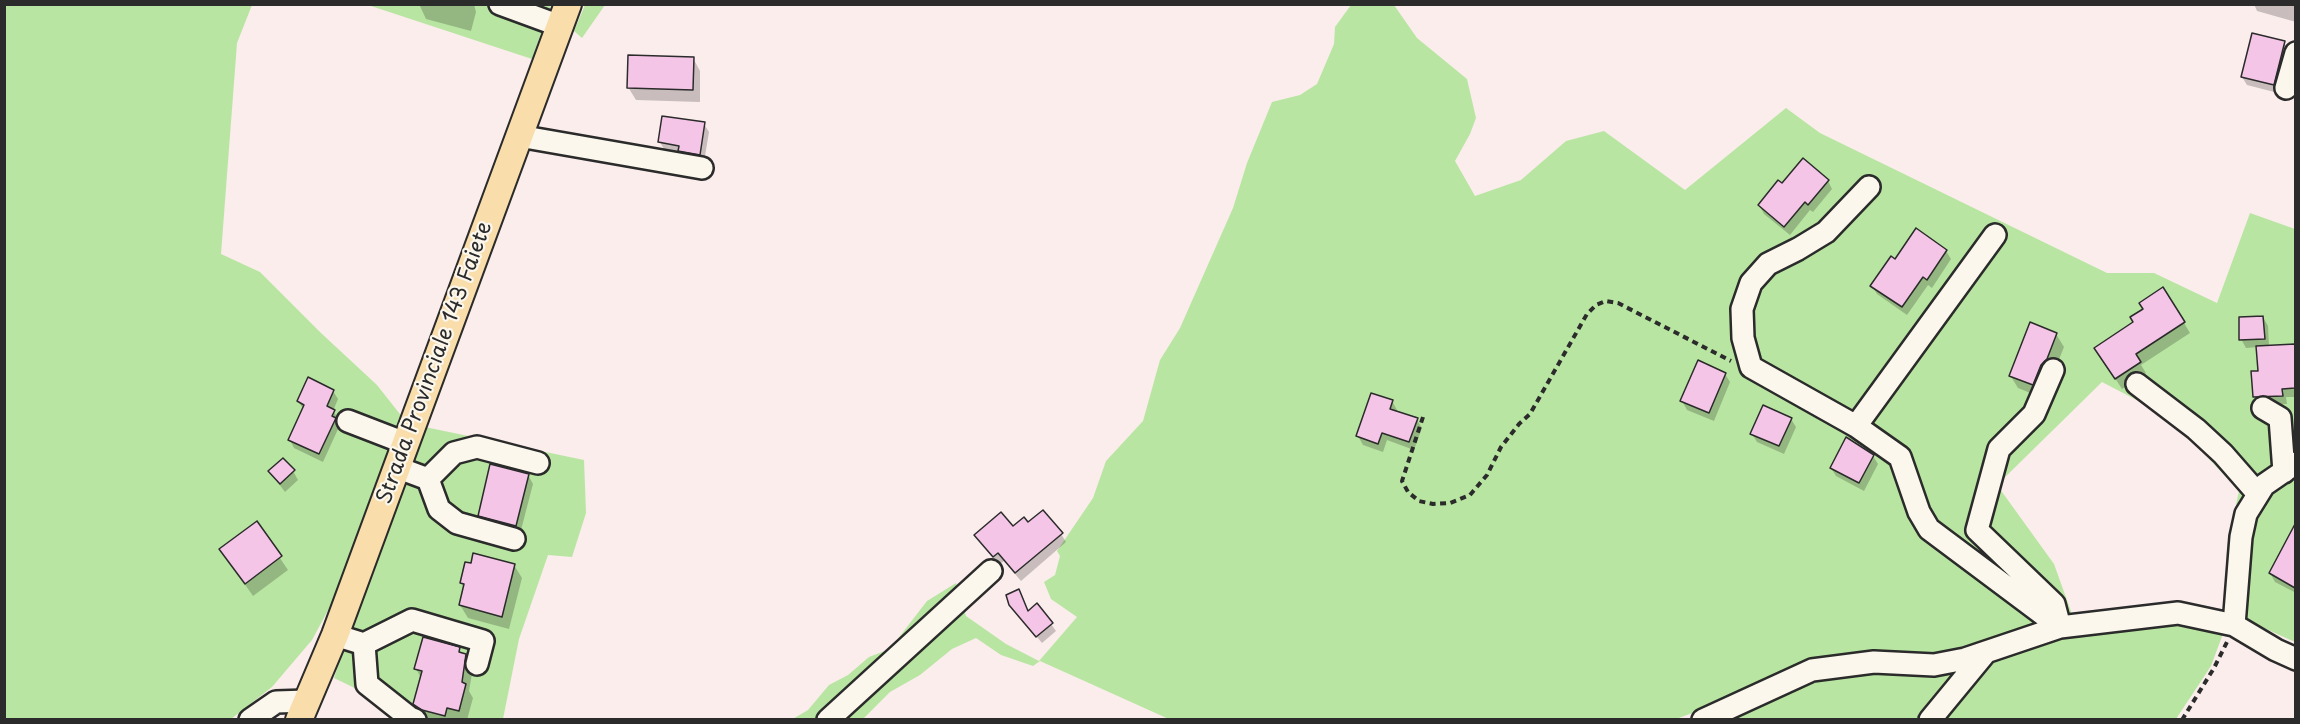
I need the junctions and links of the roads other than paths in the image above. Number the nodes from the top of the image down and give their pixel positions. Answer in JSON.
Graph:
{"nodes":[{"id":1,"x":500,"y":4,"type":"edge"},
{"id":2,"x":564,"y":15,"type":"edge"},
{"id":3,"x":2295,"y":53,"type":"edge"},
{"id":4,"x":2286,"y":88,"type":"dead end"},
{"id":5,"x":519,"y":136,"type":"junction"},
{"id":6,"x":702,"y":168,"type":"dead end"},
{"id":7,"x":1869,"y":187,"type":"dead end"},
{"id":8,"x":1995,"y":235,"type":"dead end"},
{"id":9,"x":2053,"y":370,"type":"dead end"},
{"id":10,"x":2137,"y":384,"type":"dead end"},
{"id":11,"x":2264,"y":408,"type":"dead end"},
{"id":12,"x":348,"y":421,"type":"dead end"},
{"id":13,"x":1856,"y":426,"type":"junction"},
{"id":14,"x":405,"y":443,"type":"junction"},
{"id":15,"x":538,"y":463,"type":"dead end"},
{"id":16,"x":396,"y":467,"type":"junction"},
{"id":17,"x":2290,"y":468,"type":"edge"},
{"id":18,"x":428,"y":479,"type":"junction"},
{"id":19,"x":2258,"y":494,"type":"junction"},
{"id":20,"x":514,"y":539,"type":"dead end"},
{"id":21,"x":991,"y":572,"type":"dead end"},
{"id":22,"x":2234,"y":625,"type":"junction"},
{"id":23,"x":2060,"y":627,"type":"junction"},
{"id":24,"x":335,"y":635,"type":"junction"},
{"id":25,"x":364,"y":644,"type":"junction"},
{"id":26,"x":1986,"y":652,"type":"junction"},
{"id":27,"x":2295,"y":659,"type":"edge"},
{"id":28,"x":477,"y":664,"type":"dead end"},
{"id":29,"x":303,"y":710,"type":"edge"},
{"id":30,"x":250,"y":720,"type":"edge"},
{"id":31,"x":415,"y":720,"type":"edge"},
{"id":32,"x":828,"y":720,"type":"edge"},
{"id":33,"x":1703,"y":720,"type":"edge"},
{"id":34,"x":1930,"y":720,"type":"edge"}],
"edges":[{"from":1,"to":2,"type":"street"},
{"from":2,"to":5,"type":"main road","name":"Strada Provinciale 143 Faiete"},
{"from":3,"to":4,"type":"street"},
{"from":5,"to":6,"type":"street"},
{"from":5,"to":14,"type":"main road","name":"Strada Provinciale 143 Faiete"},
{"from":7,"to":13,"type":"street"},
{"from":8,"to":13,"type":"street"},
{"from":9,"to":23,"type":"street"},
{"from":10,"to":19,"type":"street"},
{"from":11,"to":17,"type":"street"},
{"from":12,"to":14,"type":"street"},
{"from":13,"to":23,"type":"street"},
{"from":14,"to":16,"type":"main road","name":"Strada Provinciale 143 Faiete"},
{"from":15,"to":18,"type":"street"},
{"from":16,"to":18,"type":"street"},
{"from":16,"to":24,"type":"main road","name":"Strada Provinciale 143 Faiete"},
{"from":17,"to":19,"type":"street"},
{"from":18,"to":20,"type":"street"},
{"from":19,"to":22,"type":"street"},
{"from":21,"to":32,"type":"street"},
{"from":22,"to":23,"type":"street"},
{"from":22,"to":27,"type":"street"},
{"from":23,"to":26,"type":"street"},
{"from":24,"to":25,"type":"street"},
{"from":24,"to":29,"type":"main road","name":"Strada Provinciale 143 Faiete"},
{"from":25,"to":28,"type":"street"},
{"from":25,"to":31,"type":"street"},
{"from":26,"to":33,"type":"street"},
{"from":26,"to":34,"type":"street"},
{"from":29,"to":30,"type":"street"}]}
